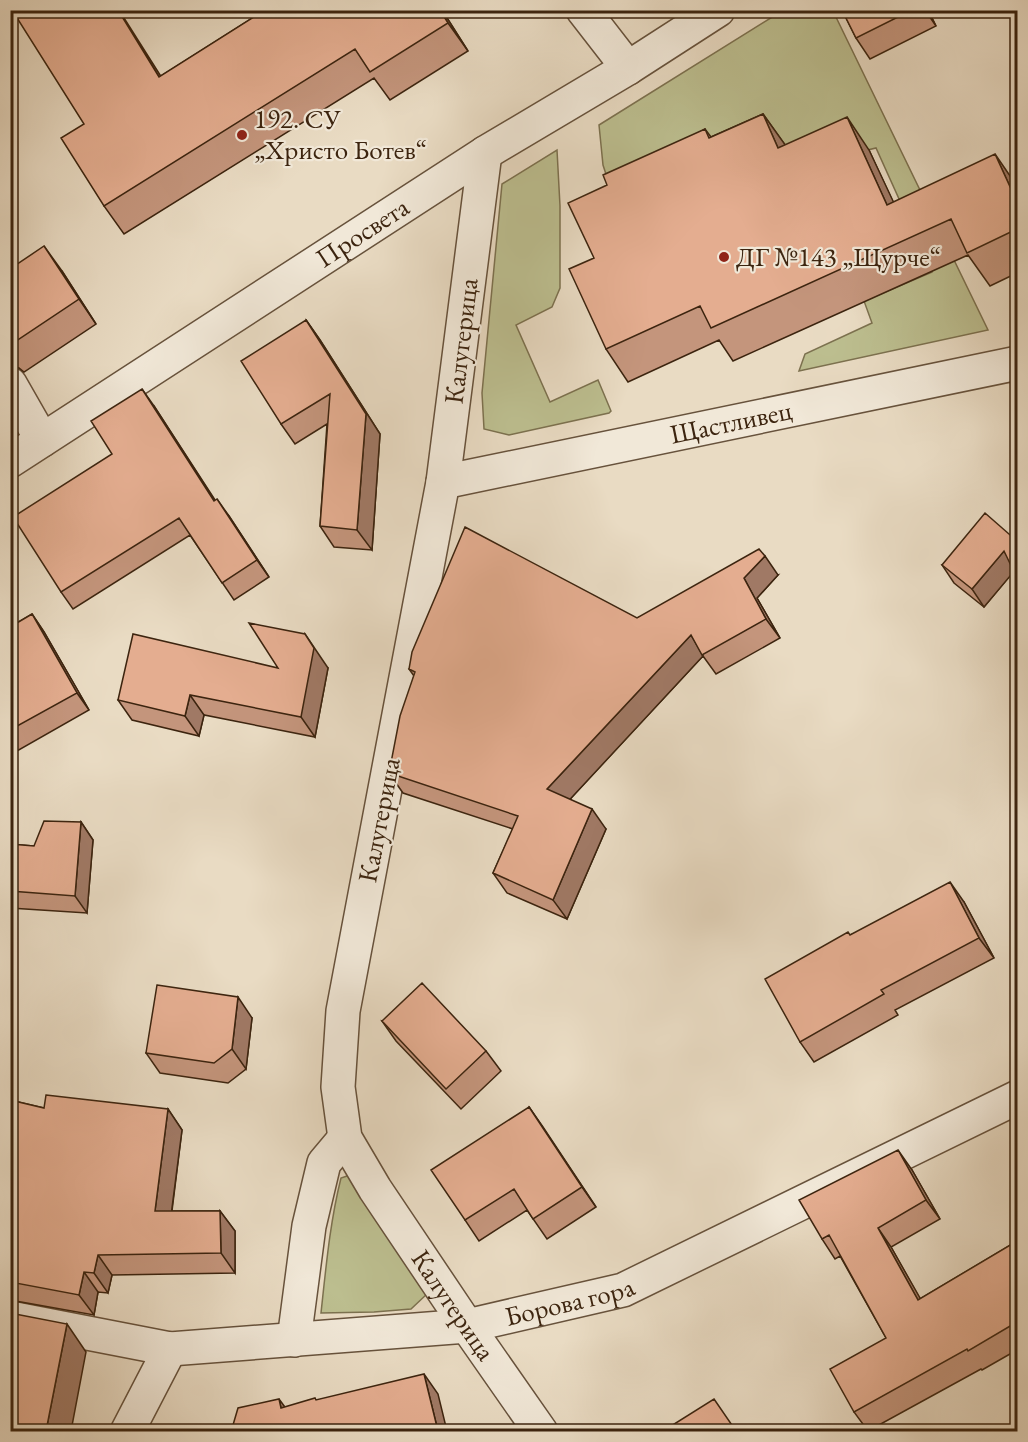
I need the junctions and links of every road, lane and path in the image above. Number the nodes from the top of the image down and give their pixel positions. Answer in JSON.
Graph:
{"nodes":[{"id":1,"x":583,"y":10,"type":"edge"},
{"id":2,"x":718,"y":10,"type":"edge"},
{"id":3,"x":628,"y":68,"type":"junction"},
{"id":4,"x":485,"y":153,"type":"junction"},
{"id":5,"x":1017,"y":363,"type":"edge"},
{"id":6,"x":10,"y":384,"type":"edge"},
{"id":7,"x":42,"y":440,"type":"junction"},
{"id":8,"x":10,"y":461,"type":"edge"},
{"id":9,"x":443,"y":482,"type":"junction"},
{"id":10,"x":1017,"y":1097,"type":"edge"},
{"id":11,"x":345,"y":1138,"type":"junction"},
{"id":12,"x":10,"y":1318,"type":"edge"},
{"id":13,"x":467,"y":1326,"type":"junction"},
{"id":14,"x":294,"y":1340,"type":"junction"},
{"id":15,"x":170,"y":1349,"type":"junction"},
{"id":16,"x":127,"y":1431,"type":"edge"},
{"id":17,"x":541,"y":1431,"type":"edge"}],
"edges":[{"from":1,"to":3,"type":"street"},
{"from":2,"to":3,"type":"street","name":"Просвета"},
{"from":3,"to":4,"type":"street","name":"Просвета"},
{"from":4,"to":7,"type":"street","name":"Просвета"},
{"from":4,"to":9,"type":"street","name":"Калугерица"},
{"from":5,"to":9,"type":"street","name":"Щастливец"},
{"from":6,"to":7,"type":"street"},
{"from":7,"to":8,"type":"street","name":"Просвета"},
{"from":9,"to":11,"type":"street","name":"Калугерица"},
{"from":10,"to":13,"type":"street","name":"Борова гора"},
{"from":11,"to":13,"type":"street","name":"Калугерица"},
{"from":11,"to":14,"type":"street"},
{"from":12,"to":15,"type":"street","name":"Борова гора"},
{"from":13,"to":14,"type":"street","name":"Борова гора"},
{"from":13,"to":17,"type":"street","name":"Калугерица"},
{"from":14,"to":15,"type":"street","name":"Борова гора"},
{"from":15,"to":16,"type":"street"}]}
